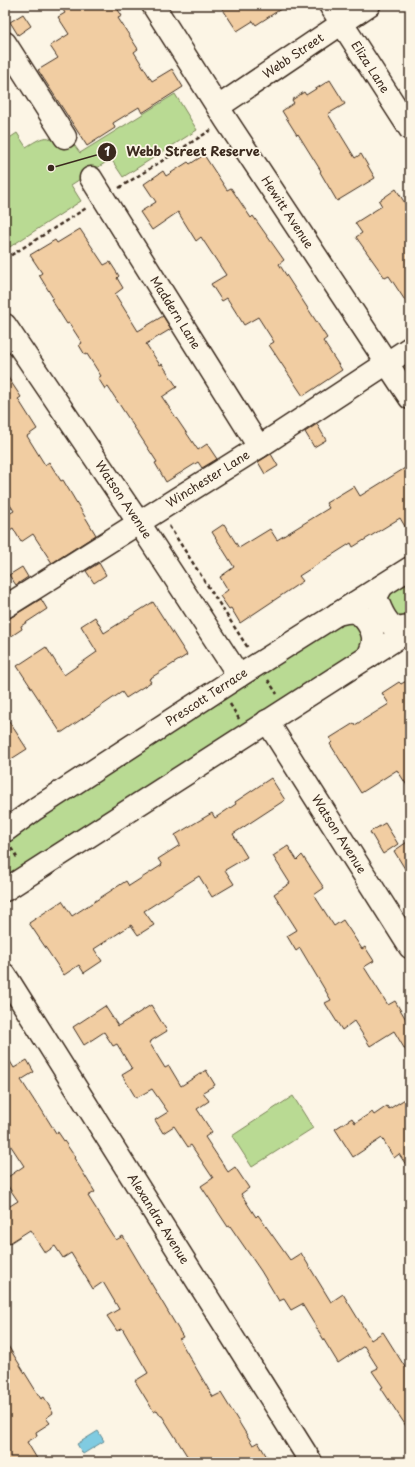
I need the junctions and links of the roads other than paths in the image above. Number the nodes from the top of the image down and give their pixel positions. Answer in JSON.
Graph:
{"nodes":[{"id":1,"x":153,"y":5,"type":"edge"},
{"id":2,"x":330,"y":5,"type":"edge"},
{"id":3,"x":368,"y":5,"type":"edge"},
{"id":4,"x":342,"y":23,"type":"junction"},
{"id":5,"x":5,"y":43,"type":"edge"},
{"id":6,"x":218,"y":107,"type":"junction"},
{"id":7,"x":410,"y":129,"type":"edge"},
{"id":8,"x":65,"y":137,"type":"dead end"},
{"id":9,"x":91,"y":178,"type":"dead end"},
{"id":10,"x":5,"y":325,"type":"edge"},
{"id":11,"x":410,"y":348,"type":"edge"},
{"id":12,"x":387,"y":363,"type":"junction"},
{"id":13,"x":410,"y":398,"type":"edge"},
{"id":14,"x":259,"y":447,"type":"junction"},
{"id":15,"x":139,"y":523,"type":"junction"},
{"id":16,"x":410,"y":568,"type":"edge"},
{"id":17,"x":382,"y":586,"type":"junction"},
{"id":18,"x":8,"y":599,"type":"edge"},
{"id":19,"x":337,"y":614,"type":"junction"},
{"id":20,"x":410,"y":629,"type":"edge"},
{"id":21,"x":368,"y":656,"type":"junction"},
{"id":22,"x":239,"y":676,"type":"junction"},
{"id":23,"x":267,"y":721,"type":"junction"},
{"id":24,"x":10,"y":829,"type":"edge"},
{"id":25,"x":5,"y":890,"type":"edge"},
{"id":26,"x":410,"y":947,"type":"edge"},
{"id":27,"x":5,"y":975,"type":"edge"},
{"id":28,"x":311,"y":1462,"type":"edge"}],
"edges":[{"from":1,"to":6,"type":"street","name":"Hewitt Avenue"},
{"from":2,"to":4,"type":"street","name":"Eliza Lane"},
{"from":3,"to":4,"type":"street","name":"Webb Street"},
{"from":4,"to":6,"type":"street","name":"Webb Street"},
{"from":4,"to":7,"type":"street","name":"Eliza Lane"},
{"from":5,"to":8,"type":"street"},
{"from":6,"to":12,"type":"street","name":"Hewitt Avenue"},
{"from":9,"to":14,"type":"street","name":"Maddern Lane"},
{"from":10,"to":15,"type":"street","name":"Watson Avenue"},
{"from":11,"to":12,"type":"street","name":"Winchester Lane"},
{"from":12,"to":13,"type":"street","name":"Hewitt Avenue"},
{"from":12,"to":14,"type":"street","name":"Winchester Lane"},
{"from":14,"to":15,"type":"street","name":"Winchester Lane"},
{"from":15,"to":18,"type":"street","name":"Winchester Lane"},
{"from":15,"to":22,"type":"street","name":"Watson Avenue"},
{"from":16,"to":17,"type":"street","name":"Prescott Terrace"},
{"from":17,"to":19,"type":"street","name":"Prescott Terrace"},
{"from":17,"to":20,"type":"street"},
{"from":19,"to":21,"type":"street"},
{"from":19,"to":22,"type":"street","name":"Prescott Terrace"},
{"from":20,"to":21,"type":"street"},
{"from":21,"to":23,"type":"street"},
{"from":22,"to":24,"type":"street","name":"Prescott Terrace"},
{"from":23,"to":25,"type":"street"},
{"from":23,"to":26,"type":"street","name":"Watson Avenue"},
{"from":27,"to":28,"type":"street","name":"Alexandra Avenue"}]}
